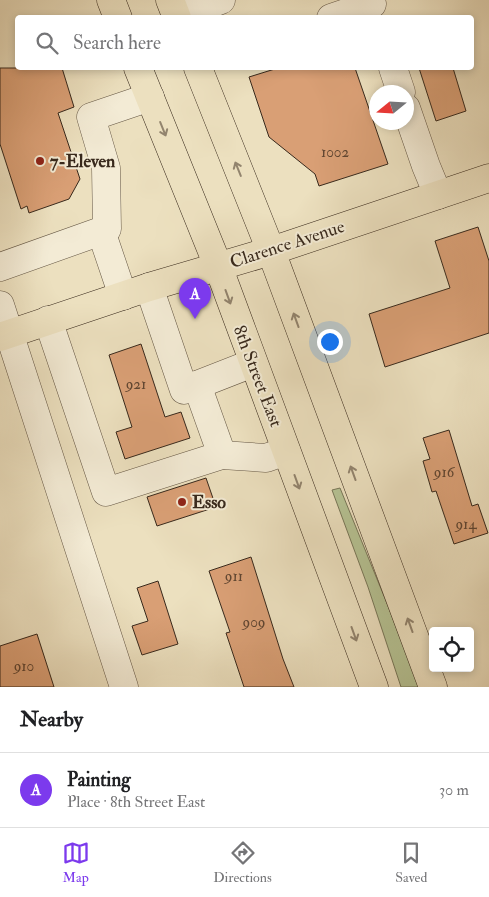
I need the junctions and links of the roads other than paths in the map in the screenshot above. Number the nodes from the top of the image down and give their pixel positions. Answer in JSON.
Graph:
{"nodes":[{"id":1,"x":111,"y":0,"type":"edge"},
{"id":2,"x":220,"y":0,"type":"edge"},
{"id":3,"x":373,"y":7,"type":"edge"},
{"id":4,"x":175,"y":11,"type":"edge"},
{"id":5,"x":117,"y":15,"type":"edge"},
{"id":6,"x":342,"y":15,"type":"edge"},
{"id":7,"x":139,"y":70,"type":"edge"},
{"id":8,"x":199,"y":70,"type":"edge"},
{"id":9,"x":394,"y":70,"type":"edge"},
{"id":10,"x":399,"y":85,"type":"edge"},
{"id":11,"x":150,"y":97,"type":"junction"},
{"id":12,"x":414,"y":130,"type":"edge"},
{"id":13,"x":489,"y":178,"type":"edge"},
{"id":14,"x":438,"y":195,"type":"junction"},
{"id":15,"x":101,"y":231,"type":"junction"},
{"id":16,"x":271,"y":251,"type":"junction"},
{"id":17,"x":218,"y":266,"type":"junction"},
{"id":18,"x":0,"y":267,"type":"edge"},
{"id":19,"x":149,"y":287,"type":"junction"},
{"id":20,"x":123,"y":296,"type":"junction"},
{"id":21,"x":0,"y":305,"type":"edge"},
{"id":22,"x":48,"y":320,"type":"junction"},
{"id":23,"x":4,"y":336,"type":"edge"},
{"id":24,"x":254,"y":363,"type":"junction"},
{"id":25,"x":197,"y":385,"type":"junction"},
{"id":26,"x":286,"y":451,"type":"junction"},
{"id":27,"x":222,"y":455,"type":"junction"},
{"id":28,"x":124,"y":687,"type":"edge"},
{"id":29,"x":374,"y":687,"type":"edge"},
{"id":30,"x":433,"y":687,"type":"edge"}],
"edges":[{"from":1,"to":5,"type":"main road"},
{"from":2,"to":4,"type":"lane"},
{"from":3,"to":6,"type":"lane"},
{"from":7,"to":11,"type":"main road","name":"8th Street East"},
{"from":16,"to":8,"type":"main road","one_way":true},
{"from":9,"to":10,"type":"lane"},
{"from":11,"to":15,"type":"lane"},
{"from":11,"to":17,"type":"main road","name":"8th Street East","one_way":true},
{"from":12,"to":14,"type":"lane"},
{"from":13,"to":14,"type":"main road","name":"Clarence Avenue"},
{"from":14,"to":16,"type":"main road","name":"Clarence Avenue"},
{"from":15,"to":18,"type":"lane"},
{"from":15,"to":20,"type":"lane"},
{"from":16,"to":17,"type":"main road","name":"Clarence Avenue"},
{"from":30,"to":16,"type":"main road","one_way":true},
{"from":17,"to":19,"type":"main road","name":"Clarence Avenue"},
{"from":17,"to":24,"type":"main road","name":"8th Street East","one_way":true},
{"from":19,"to":20,"type":"main road","name":"Clarence Avenue"},
{"from":19,"to":25,"type":"lane"},
{"from":20,"to":22,"type":"main road","name":"Clarence Avenue"},
{"from":21,"to":23,"type":"lane"},
{"from":22,"to":23,"type":"main road","name":"Clarence Avenue"},
{"from":22,"to":27,"type":"lane"},
{"from":23,"to":28,"type":"lane"},
{"from":24,"to":25,"type":"lane"},
{"from":24,"to":26,"type":"main road","name":"8th Street East"},
{"from":25,"to":27,"type":"lane"},
{"from":26,"to":27,"type":"lane"},
{"from":26,"to":29,"type":"main road","name":"8th Street East","one_way":true}]}
